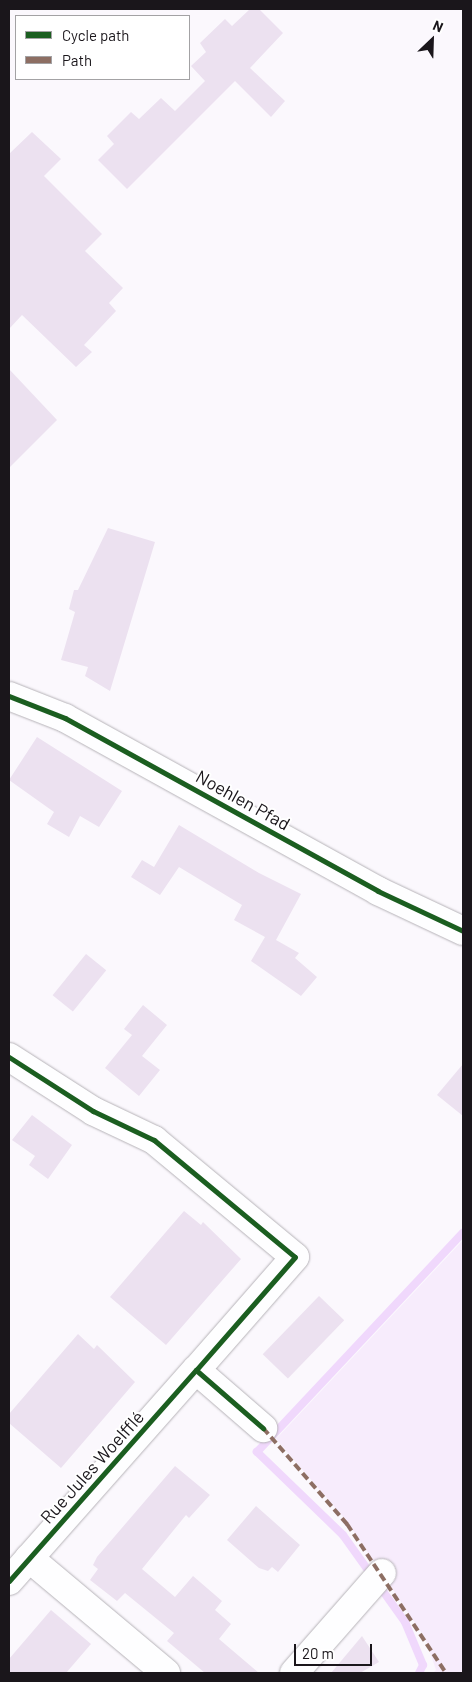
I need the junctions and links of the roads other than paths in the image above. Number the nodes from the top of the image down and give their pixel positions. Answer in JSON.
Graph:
{"nodes":[{"id":1,"x":9,"y":696,"type":"edge"},
{"id":2,"x":463,"y":932,"type":"edge"},
{"id":3,"x":9,"y":1057,"type":"edge"},
{"id":4,"x":196,"y":1370,"type":"junction"},
{"id":5,"x":263,"y":1428,"type":"dead end"},
{"id":6,"x":29,"y":1558,"type":"junction"},
{"id":7,"x":382,"y":1573,"type":"dead end"},
{"id":8,"x":9,"y":1581,"type":"edge"},
{"id":9,"x":166,"y":1673,"type":"edge"},
{"id":10,"x":294,"y":1673,"type":"edge"}],
"edges":[{"from":1,"to":2,"type":"street","name":"Noehlen Pfad"},
{"from":3,"to":4,"type":"street","name":"Rue Jules Woelfflé"},
{"from":4,"to":5,"type":"street"},
{"from":4,"to":6,"type":"street","name":"Rue Jules Woelfflé"},
{"from":6,"to":8,"type":"street","name":"Rue Jules Woelfflé"},
{"from":6,"to":9,"type":"street"},
{"from":7,"to":10,"type":"street"}]}
